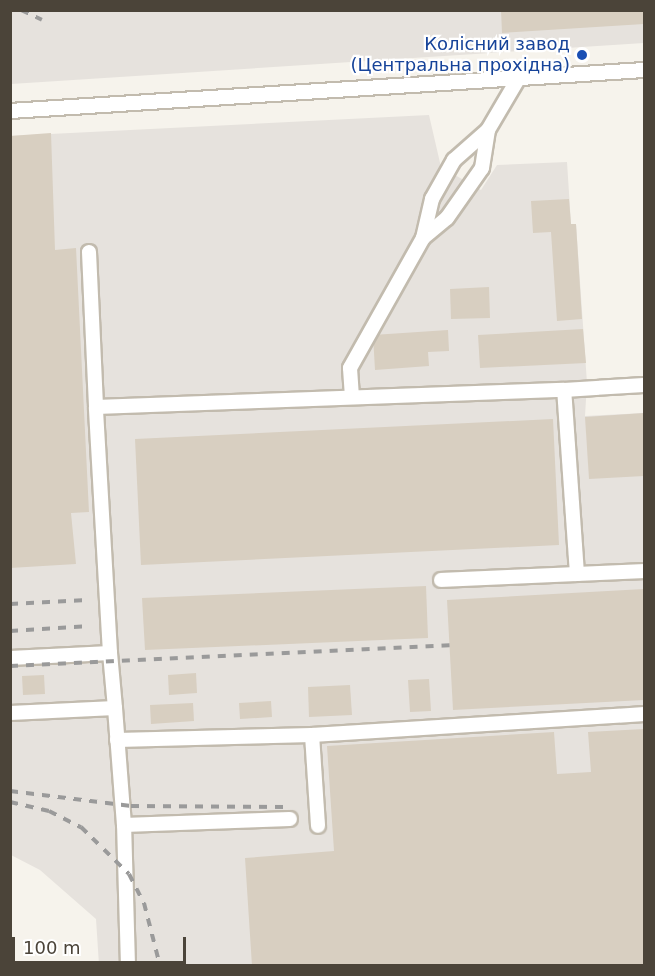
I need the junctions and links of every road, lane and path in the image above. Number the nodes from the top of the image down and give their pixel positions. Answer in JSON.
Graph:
{"nodes":[{"id":1,"x":645,"y":70,"type":"edge"},
{"id":2,"x":518,"y":79,"type":"junction"},
{"id":3,"x":10,"y":111,"type":"edge"},
{"id":4,"x":488,"y":130,"type":"junction"},
{"id":5,"x":423,"y":238,"type":"junction"},
{"id":6,"x":89,"y":252,"type":"dead end"},
{"id":7,"x":645,"y":385,"type":"edge"},
{"id":8,"x":564,"y":390,"type":"junction"},
{"id":9,"x":352,"y":397,"type":"junction"},
{"id":10,"x":96,"y":406,"type":"junction"},
{"id":11,"x":645,"y":571,"type":"edge"},
{"id":12,"x":577,"y":574,"type":"junction"},
{"id":13,"x":441,"y":580,"type":"dead end"},
{"id":14,"x":110,"y":653,"type":"junction"},
{"id":15,"x":10,"y":658,"type":"edge"},
{"id":16,"x":115,"y":708,"type":"junction"},
{"id":17,"x":10,"y":713,"type":"edge"},
{"id":18,"x":645,"y":714,"type":"edge"},
{"id":19,"x":312,"y":735,"type":"junction"},
{"id":20,"x":117,"y":740,"type":"junction"},
{"id":21,"x":290,"y":819,"type":"dead end"},
{"id":22,"x":124,"y":825,"type":"junction"},
{"id":23,"x":318,"y":826,"type":"dead end"},
{"id":24,"x":128,"y":966,"type":"edge"}],
"edges":[{"from":1,"to":2,"type":"street"},
{"from":2,"to":3,"type":"street"},
{"from":2,"to":4,"type":"street"},
{"from":4,"to":5,"type":"street"},
{"from":4,"to":5,"type":"street"},
{"from":5,"to":9,"type":"street"},
{"from":6,"to":10,"type":"street"},
{"from":7,"to":8,"type":"street"},
{"from":8,"to":9,"type":"street"},
{"from":8,"to":12,"type":"street"},
{"from":9,"to":10,"type":"street"},
{"from":10,"to":14,"type":"street"},
{"from":11,"to":12,"type":"street"},
{"from":12,"to":13,"type":"street"},
{"from":14,"to":15,"type":"street"},
{"from":14,"to":16,"type":"street"},
{"from":16,"to":17,"type":"street"},
{"from":16,"to":20,"type":"street"},
{"from":18,"to":19,"type":"street"},
{"from":19,"to":20,"type":"street"},
{"from":19,"to":23,"type":"street"},
{"from":20,"to":22,"type":"street"},
{"from":21,"to":22,"type":"street"},
{"from":22,"to":24,"type":"street"}]}
